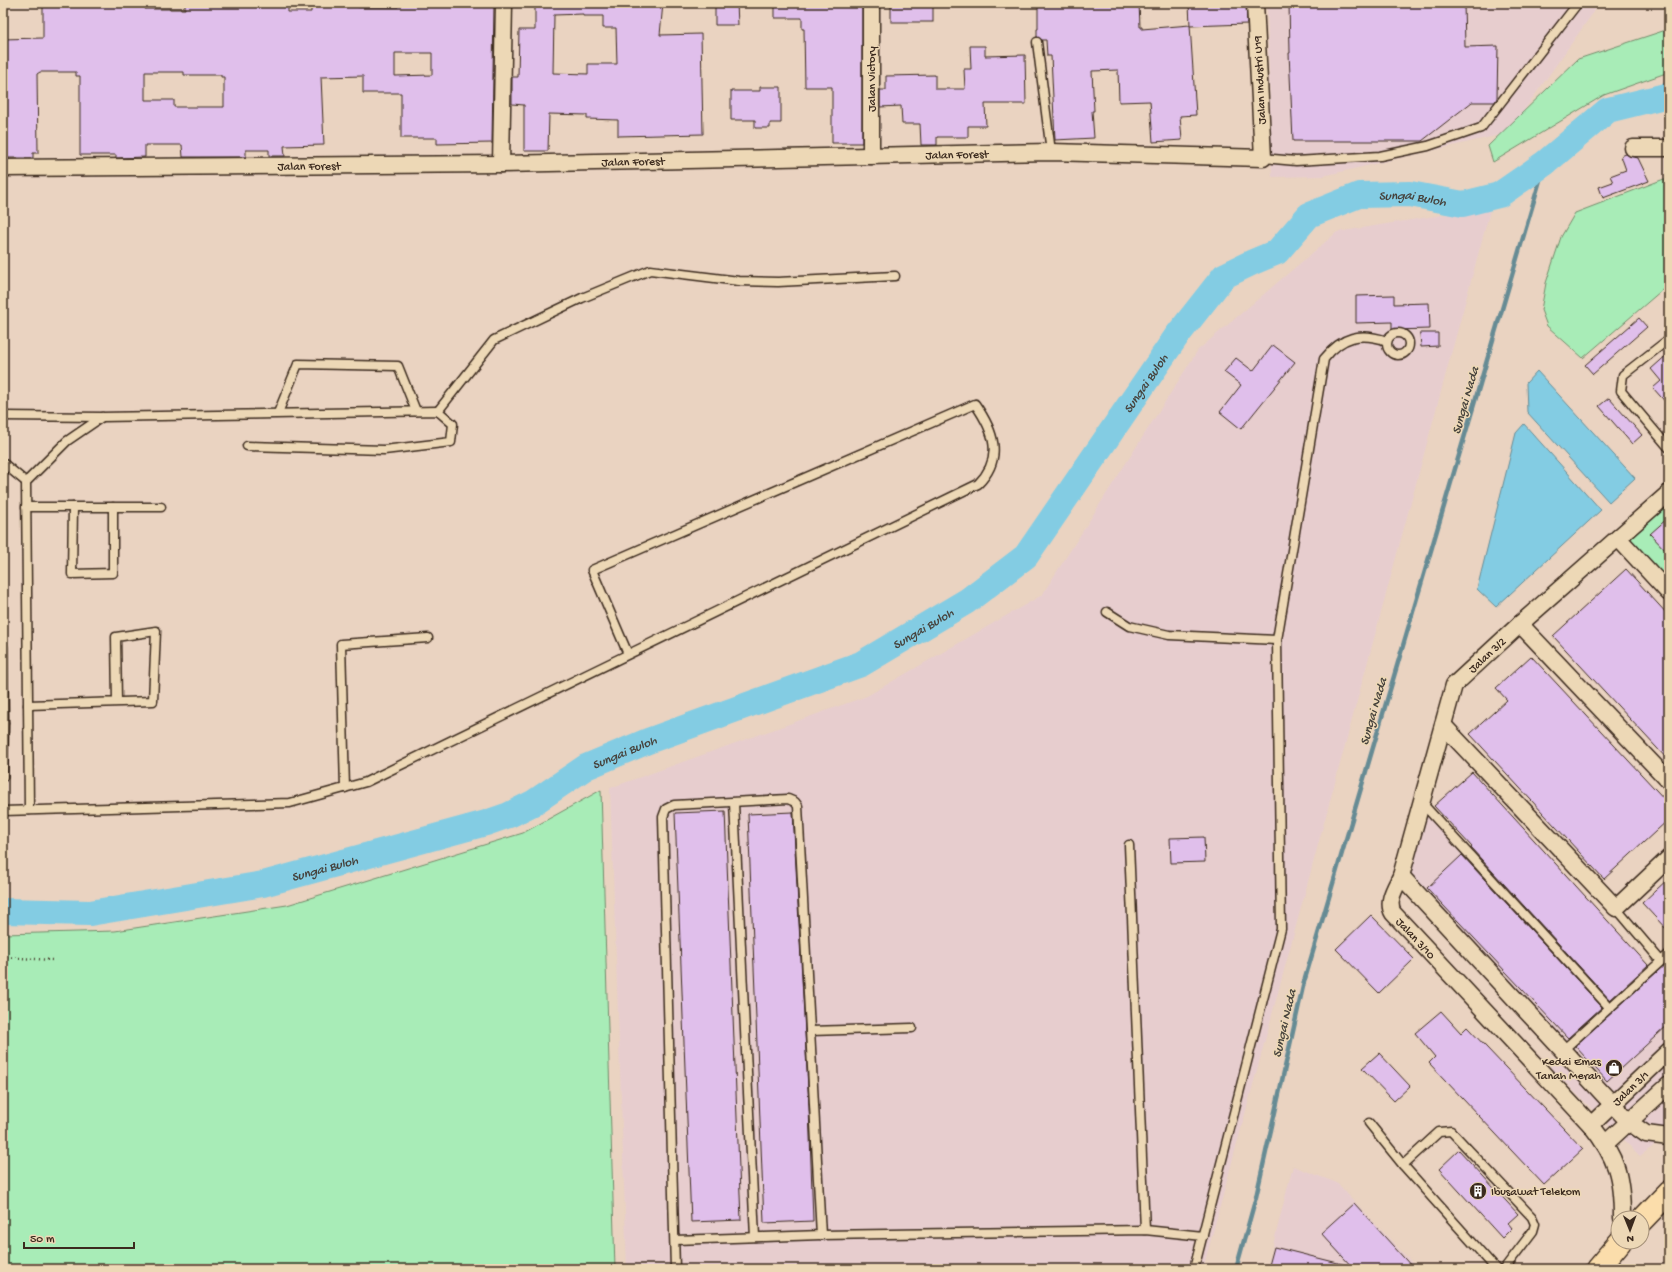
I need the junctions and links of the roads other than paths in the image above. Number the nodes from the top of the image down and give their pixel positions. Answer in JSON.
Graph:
{"nodes":[{"id":1,"x":504,"y":3,"type":"edge"},
{"id":2,"x":871,"y":3,"type":"edge"},
{"id":3,"x":1255,"y":3,"type":"edge"},
{"id":4,"x":1578,"y":3,"type":"edge"},
{"id":5,"x":1037,"y":42,"type":"dead end"},
{"id":6,"x":1633,"y":148,"type":"dead end"},
{"id":7,"x":1669,"y":148,"type":"edge"},
{"id":8,"x":1051,"y":152,"type":"junction"},
{"id":9,"x":870,"y":156,"type":"junction"},
{"id":10,"x":1263,"y":158,"type":"junction"},
{"id":11,"x":501,"y":164,"type":"junction"},
{"id":12,"x":3,"y":168,"type":"edge"},
{"id":13,"x":895,"y":276,"type":"dead end"},
{"id":14,"x":1669,"y":339,"type":"edge"},
{"id":15,"x":1387,"y":341,"type":"dead end"},
{"id":16,"x":416,"y":411,"type":"junction"},
{"id":17,"x":438,"y":411,"type":"junction"},
{"id":18,"x":278,"y":414,"type":"junction"},
{"id":19,"x":3,"y":416,"type":"edge"},
{"id":20,"x":102,"y":417,"type":"junction"},
{"id":21,"x":247,"y":446,"type":"dead end"},
{"id":22,"x":1669,"y":448,"type":"edge"},
{"id":23,"x":3,"y":463,"type":"edge"},
{"id":24,"x":26,"y":482,"type":"junction"},
{"id":25,"x":1669,"y":493,"type":"edge"},
{"id":26,"x":26,"y":507,"type":"junction"},
{"id":27,"x":74,"y":507,"type":"junction"},
{"id":28,"x":113,"y":507,"type":"junction"},
{"id":29,"x":161,"y":507,"type":"dead end"},
{"id":30,"x":1618,"y":538,"type":"junction"},
{"id":31,"x":1669,"y":593,"type":"edge"},
{"id":32,"x":1106,"y":612,"type":"dead end"},
{"id":33,"x":1520,"y":624,"type":"junction"},
{"id":34,"x":428,"y":638,"type":"dead end"},
{"id":35,"x":1277,"y":640,"type":"junction"},
{"id":36,"x":3,"y":647,"type":"edge"},
{"id":37,"x":3,"y":652,"type":"edge"},
{"id":38,"x":628,"y":654,"type":"junction"},
{"id":39,"x":117,"y":702,"type":"junction"},
{"id":40,"x":28,"y":705,"type":"junction"},
{"id":41,"x":4,"y":723,"type":"edge"},
{"id":42,"x":1443,"y":725,"type":"junction"},
{"id":43,"x":3,"y":777,"type":"edge"},
{"id":44,"x":1669,"y":781,"type":"edge"},
{"id":45,"x":345,"y":788,"type":"junction"},
{"id":46,"x":1421,"y":802,"type":"junction"},
{"id":47,"x":734,"y":803,"type":"junction"},
{"id":48,"x":29,"y":810,"type":"junction"},
{"id":49,"x":3,"y":811,"type":"edge"},
{"id":50,"x":1130,"y":845,"type":"dead end"},
{"id":51,"x":1669,"y":858,"type":"edge"},
{"id":52,"x":1401,"y":876,"type":"junction"},
{"id":53,"x":1616,"y":908,"type":"junction"},
{"id":54,"x":1669,"y":954,"type":"edge"},
{"id":55,"x":1661,"y":961,"type":"junction"},
{"id":56,"x":1610,"y":1008,"type":"junction"},
{"id":57,"x":912,"y":1028,"type":"dead end"},
{"id":58,"x":810,"y":1031,"type":"junction"},
{"id":59,"x":1563,"y":1050,"type":"junction"},
{"id":60,"x":1669,"y":1051,"type":"edge"},
{"id":61,"x":1669,"y":1085,"type":"edge"},
{"id":62,"x":1613,"y":1103,"type":"junction"},
{"id":63,"x":1629,"y":1122,"type":"junction"},
{"id":64,"x":1369,"y":1123,"type":"dead end"},
{"id":65,"x":1591,"y":1125,"type":"junction"},
{"id":66,"x":1669,"y":1137,"type":"edge"},
{"id":67,"x":1606,"y":1143,"type":"junction"},
{"id":68,"x":1402,"y":1165,"type":"junction"},
{"id":69,"x":1669,"y":1192,"type":"edge"},
{"id":70,"x":1621,"y":1210,"type":"edge"},
{"id":71,"x":1650,"y":1212,"type":"edge"},
{"id":72,"x":1146,"y":1230,"type":"junction"},
{"id":73,"x":821,"y":1235,"type":"junction"},
{"id":74,"x":1203,"y":1236,"type":"junction"},
{"id":75,"x":755,"y":1237,"type":"junction"},
{"id":76,"x":675,"y":1240,"type":"junction"},
{"id":77,"x":1613,"y":1250,"type":"edge"},
{"id":78,"x":675,"y":1269,"type":"edge"},
{"id":79,"x":1194,"y":1269,"type":"edge"},
{"id":80,"x":1496,"y":1269,"type":"edge"},
{"id":81,"x":1504,"y":1269,"type":"edge"},
{"id":82,"x":1597,"y":1269,"type":"edge"}],
"edges":[{"from":1,"to":11,"type":"street"},
{"from":2,"to":9,"type":"street","name":"Jalan Victory"},
{"from":3,"to":10,"type":"street","name":"Jalan Industri U19"},
{"from":4,"to":10,"type":"lane"},
{"from":5,"to":8,"type":"lane"},
{"from":6,"to":7,"type":"street"},
{"from":8,"to":9,"type":"street","name":"Jalan Forest"},
{"from":8,"to":10,"type":"street","name":"Jalan Forest"},
{"from":9,"to":11,"type":"street","name":"Jalan Forest"},
{"from":11,"to":12,"type":"street","name":"Jalan Forest"},
{"from":13,"to":17,"type":"lane"},
{"from":14,"to":22,"type":"lane"},
{"from":15,"to":35,"type":"lane"},
{"from":16,"to":17,"type":"lane"},
{"from":16,"to":18,"type":"lane"},
{"from":16,"to":18,"type":"lane"},
{"from":17,"to":21,"type":"lane"},
{"from":18,"to":20,"type":"lane"},
{"from":19,"to":20,"type":"lane"},
{"from":20,"to":24,"type":"lane"},
{"from":23,"to":24,"type":"lane"},
{"from":24,"to":26,"type":"lane"},
{"from":25,"to":30,"type":"street","name":"Jalan 3/2"},
{"from":26,"to":27,"type":"lane"},
{"from":26,"to":40,"type":"lane"},
{"from":27,"to":28,"type":"lane"},
{"from":27,"to":28,"type":"lane"},
{"from":28,"to":29,"type":"lane"},
{"from":30,"to":31,"type":"street"},
{"from":30,"to":33,"type":"street","name":"Jalan 3/2"},
{"from":32,"to":35,"type":"lane"},
{"from":33,"to":42,"type":"street","name":"Jalan 3/2"},
{"from":33,"to":44,"type":"street"},
{"from":34,"to":45,"type":"lane"},
{"from":35,"to":74,"type":"lane"},
{"from":36,"to":37,"type":"lane"},
{"from":37,"to":41,"type":"lane"},
{"from":38,"to":38,"type":"lane"},
{"from":38,"to":45,"type":"lane"},
{"from":39,"to":39,"type":"lane"},
{"from":39,"to":40,"type":"lane"},
{"from":40,"to":48,"type":"lane"},
{"from":41,"to":43,"type":"lane"},
{"from":42,"to":46,"type":"street","name":"Jalan 3/2"},
{"from":42,"to":53,"type":"street"},
{"from":45,"to":48,"type":"lane"},
{"from":46,"to":52,"type":"street","name":"Jalan 3/2"},
{"from":46,"to":56,"type":"lane"},
{"from":47,"to":58,"type":"lane"},
{"from":47,"to":75,"type":"lane"},
{"from":47,"to":76,"type":"lane"},
{"from":48,"to":49,"type":"lane"},
{"from":50,"to":72,"type":"lane"},
{"from":51,"to":53,"type":"street"},
{"from":52,"to":59,"type":"street"},
{"from":52,"to":65,"type":"street","name":"Jalan 3/10"},
{"from":53,"to":55,"type":"lane"},
{"from":54,"to":55,"type":"lane"},
{"from":55,"to":56,"type":"lane"},
{"from":56,"to":59,"type":"lane"},
{"from":57,"to":58,"type":"lane"},
{"from":58,"to":73,"type":"lane"},
{"from":59,"to":62,"type":"street"},
{"from":60,"to":62,"type":"street","name":"Jalan 3/1"},
{"from":61,"to":63,"type":"street","name":"Jalan 3/1"},
{"from":62,"to":63,"type":"street"},
{"from":62,"to":65,"type":"street","name":"Jalan 3/1"},
{"from":63,"to":66,"type":"street"},
{"from":63,"to":67,"type":"street","name":"Jalan 3/1"},
{"from":64,"to":68,"type":"lane"},
{"from":65,"to":67,"type":"street","name":"Jalan 3/10"},
{"from":67,"to":70,"type":"street","name":"Jalan 3/10"},
{"from":68,"to":80,"type":"lane"},
{"from":68,"to":81,"type":"lane"},
{"from":69,"to":71,"type":"highway"},
{"from":72,"to":73,"type":"lane"},
{"from":72,"to":74,"type":"lane"},
{"from":73,"to":75,"type":"lane"},
{"from":74,"to":79,"type":"lane"},
{"from":75,"to":76,"type":"lane"},
{"from":76,"to":78,"type":"lane"},
{"from":77,"to":82,"type":"highway"}]}
